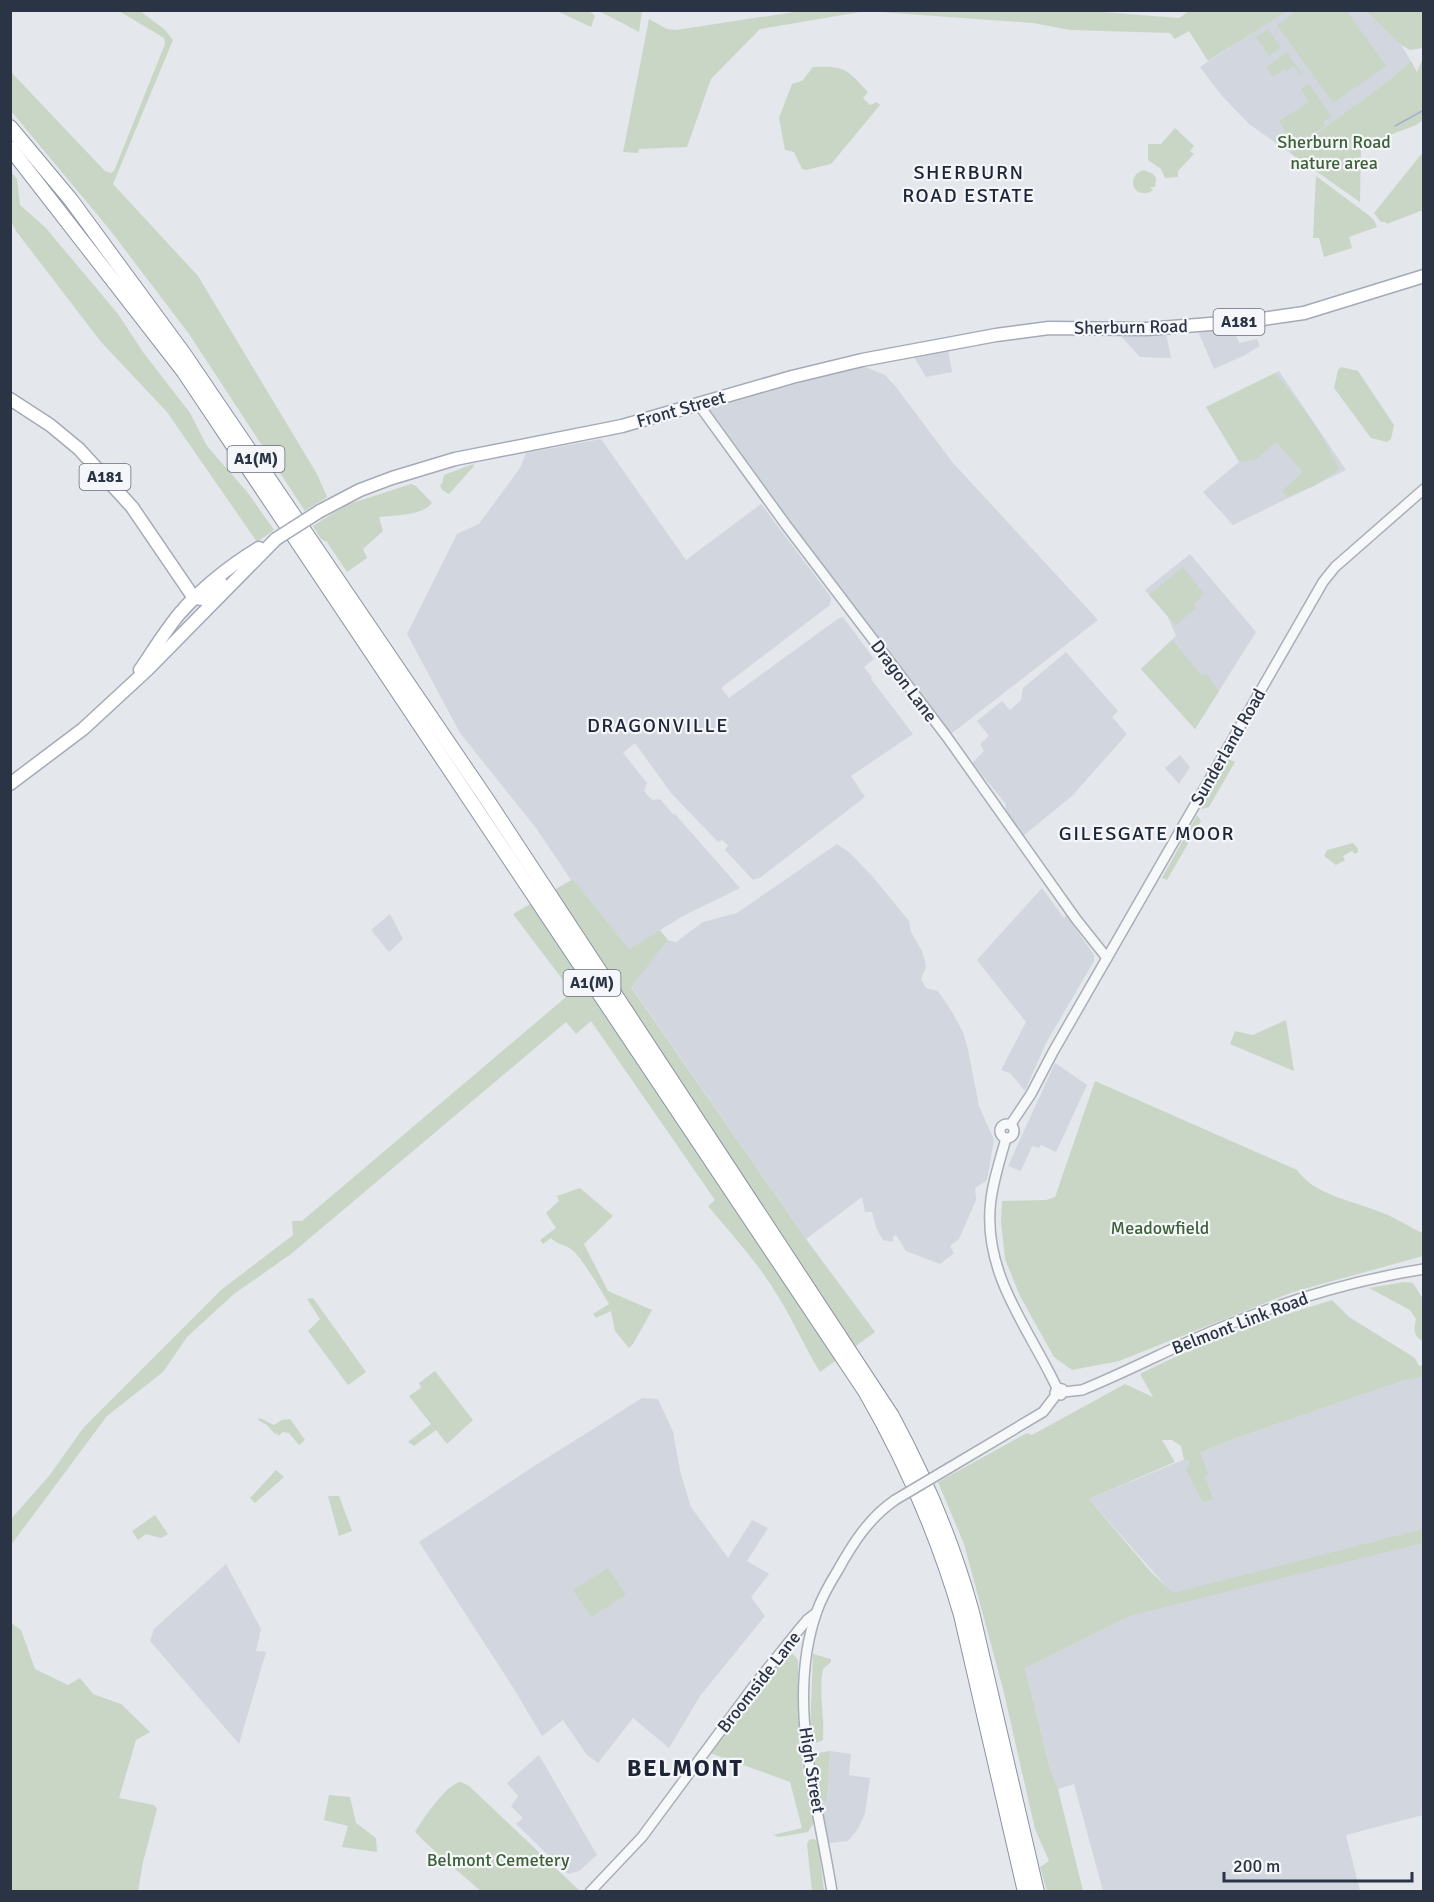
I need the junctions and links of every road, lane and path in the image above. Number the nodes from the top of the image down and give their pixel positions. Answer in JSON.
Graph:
{"nodes":[{"id":1,"x":10,"y":127,"type":"edge"},
{"id":2,"x":10,"y":148,"type":"edge"},
{"id":3,"x":1424,"y":276,"type":"edge"},
{"id":4,"x":1048,"y":328,"type":"joint"},
{"id":5,"x":10,"y":399,"type":"edge"},
{"id":6,"x":699,"y":405,"type":"junction"},
{"id":7,"x":1424,"y":489,"type":"edge"},
{"id":8,"x":276,"y":539,"type":"junction"},
{"id":9,"x":248,"y":567,"type":"junction"},
{"id":10,"x":202,"y":595,"type":"junction"},
{"id":11,"x":206,"y":609,"type":"junction"},
{"id":12,"x":129,"y":686,"type":"junction"},
{"id":13,"x":10,"y":784,"type":"edge"},
{"id":14,"x":1107,"y":958,"type":"junction"},
{"id":15,"x":1424,"y":1269,"type":"edge"},
{"id":16,"x":1059,"y":1392,"type":"junction"},
{"id":17,"x":816,"y":1613,"type":"junction"},
{"id":18,"x":590,"y":1892,"type":"edge"},
{"id":19,"x":832,"y":1892,"type":"edge"},
{"id":20,"x":1025,"y":1892,"type":"edge"},
{"id":21,"x":1037,"y":1892,"type":"edge"}],
"edges":[{"from":1,"to":21,"type":"highway","number":"A1(M)"},
{"from":2,"to":20,"type":"highway","number":"A1(M)"},
{"from":3,"to":4,"type":"main road","name":"Sherburn Road","number":"A181"},
{"from":4,"to":6,"type":"main road","name":"Front Street","number":"A181"},
{"from":5,"to":10,"type":"main road","number":"A181"},
{"from":6,"to":8,"type":"main road","name":"Front Street","number":"A181","bridge":true},
{"from":6,"to":14,"type":"street","name":"Dragon Lane"},
{"from":7,"to":14,"type":"street","name":"Sunderland Road"},
{"from":8,"to":9,"type":"main road","number":"A181"},
{"from":8,"to":10,"type":"main road","number":"A181"},
{"from":9,"to":10,"type":"main road","number":"A181"},
{"from":9,"to":11,"type":"main road"},
{"from":10,"to":11,"type":"main road"},
{"from":10,"to":12,"type":"main road"},
{"from":11,"to":12,"type":"main road"},
{"from":12,"to":13,"type":"main road"},
{"from":14,"to":16,"type":"street","name":"Sunderland Road"},
{"from":15,"to":16,"type":"street","name":"Belmont Link Road"},
{"from":16,"to":17,"type":"street","bridge":true},
{"from":17,"to":18,"type":"street","name":"Broomside Lane"},
{"from":17,"to":19,"type":"street","name":"High Street"}]}
